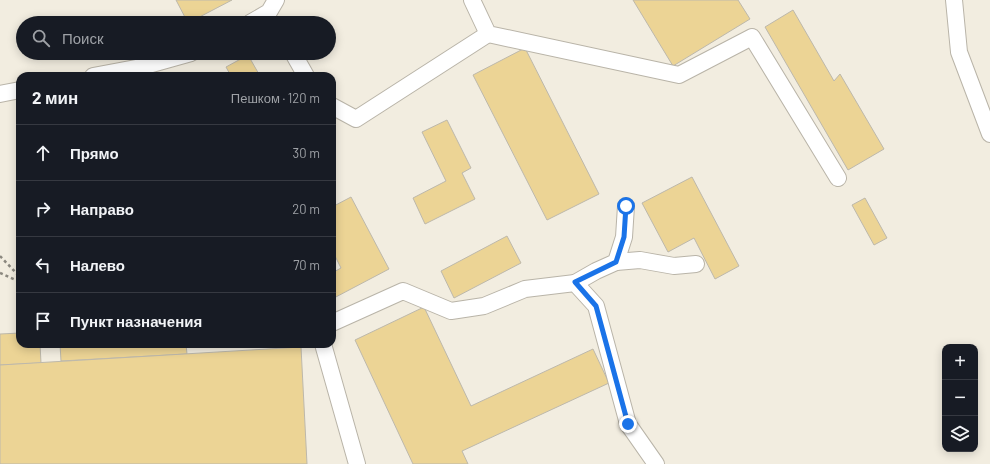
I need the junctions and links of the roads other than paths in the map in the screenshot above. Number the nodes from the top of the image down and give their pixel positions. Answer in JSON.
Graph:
{"nodes":[{"id":1,"x":472,"y":0,"type":"edge"},
{"id":2,"x":954,"y":0,"type":"edge"},
{"id":3,"x":488,"y":34,"type":"junction"},
{"id":4,"x":166,"y":60,"type":"edge"},
{"id":5,"x":296,"y":60,"type":"edge"},
{"id":6,"x":132,"y":72,"type":"edge"},
{"id":7,"x":304,"y":72,"type":"edge"},
{"id":8,"x":16,"y":91,"type":"edge"},
{"id":9,"x":0,"y":94,"type":"edge"},
{"id":10,"x":336,"y":108,"type":"edge"},
{"id":11,"x":990,"y":134,"type":"edge"},
{"id":12,"x":838,"y":178,"type":"dead end"},
{"id":13,"x":626,"y":206,"type":"dead end"},
{"id":14,"x":616,"y":262,"type":"junction"},
{"id":15,"x":696,"y":264,"type":"dead end"},
{"id":16,"x":575,"y":282,"type":"junction"},
{"id":17,"x":336,"y":321,"type":"edge"},
{"id":18,"x":324,"y":348,"type":"edge"},
{"id":19,"x":357,"y":464,"type":"edge"},
{"id":20,"x":656,"y":464,"type":"edge"}],
"edges":[{"from":1,"to":3,"type":"street"},
{"from":2,"to":11,"type":"street"},
{"from":3,"to":10,"type":"street"},
{"from":3,"to":12,"type":"street"},
{"from":4,"to":6,"type":"street"},
{"from":5,"to":7,"type":"street"},
{"from":8,"to":9,"type":"street"},
{"from":13,"to":14,"type":"street"},
{"from":14,"to":15,"type":"street"},
{"from":14,"to":16,"type":"street"},
{"from":16,"to":17,"type":"street"},
{"from":16,"to":20,"type":"street"},
{"from":18,"to":19,"type":"street"}]}
